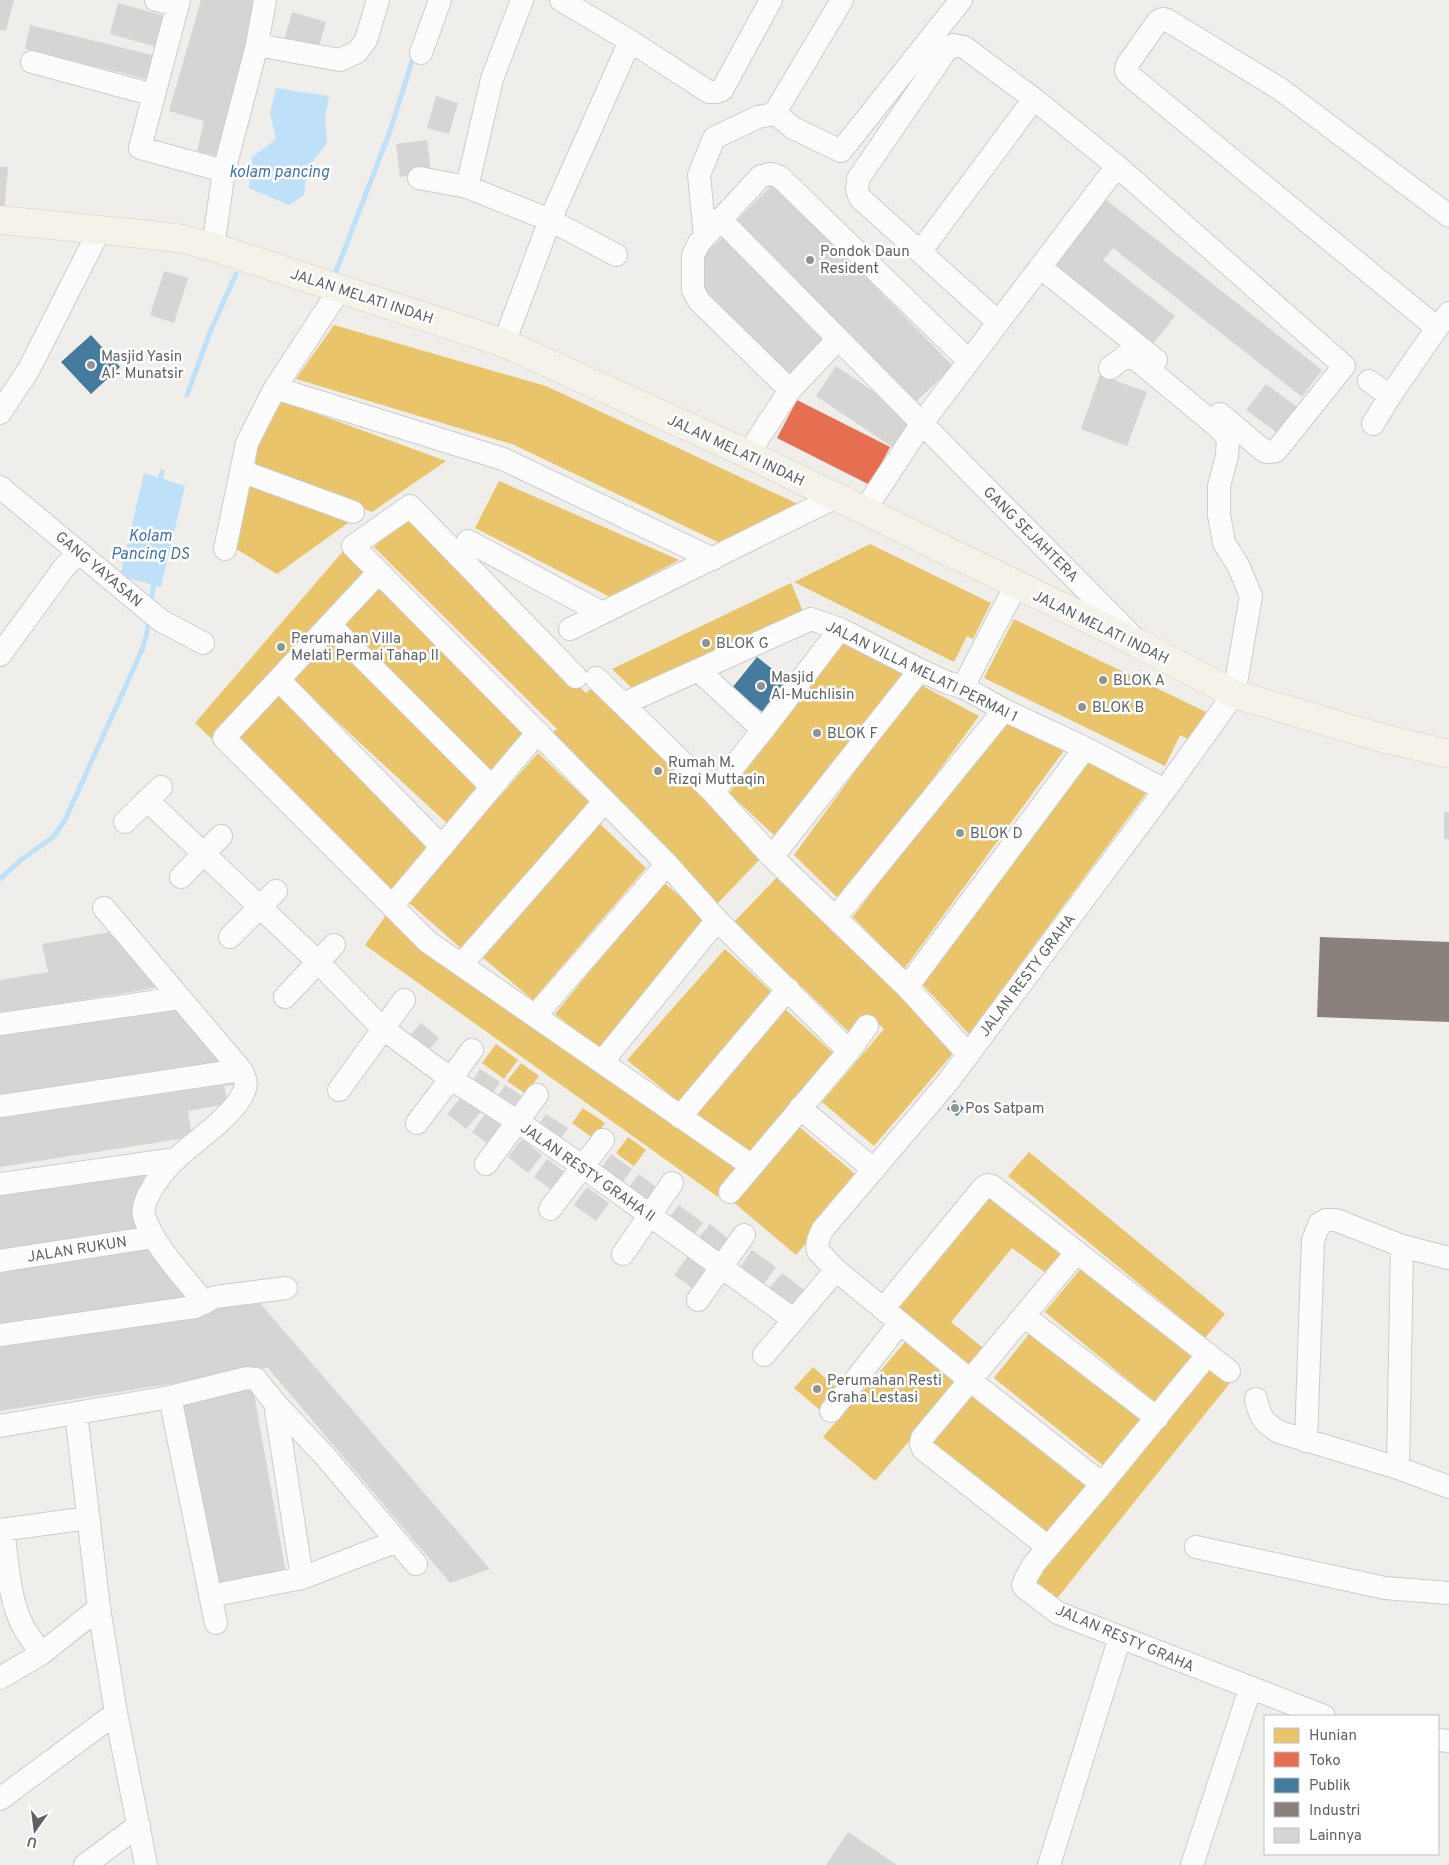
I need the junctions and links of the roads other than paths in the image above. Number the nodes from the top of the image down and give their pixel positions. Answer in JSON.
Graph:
{"nodes":[{"id":1,"x":265,"y":0,"type":"edge"},
{"id":2,"x":378,"y":0,"type":"edge"},
{"id":3,"x":440,"y":0,"type":"edge"},
{"id":4,"x":522,"y":0,"type":"edge"},
{"id":5,"x":561,"y":0,"type":"edge"},
{"id":6,"x":842,"y":0,"type":"edge"},
{"id":7,"x":961,"y":0,"type":"edge"},
{"id":8,"x":171,"y":2,"type":"edge"},
{"id":9,"x":761,"y":3,"type":"edge"},
{"id":10,"x":630,"y":41,"type":"junction"},
{"id":11,"x":256,"y":45,"type":"junction"},
{"id":12,"x":420,"y":53,"type":"dead end"},
{"id":13,"x":32,"y":62,"type":"dead end"},
{"id":14,"x":154,"y":95,"type":"junction"},
{"id":15,"x":1034,"y":99,"type":"junction"},
{"id":16,"x":775,"y":113,"type":"junction"},
{"id":17,"x":1117,"y":166,"type":"junction"},
{"id":18,"x":224,"y":171,"type":"junction"},
{"id":19,"x":420,"y":178,"type":"dead end"},
{"id":20,"x":468,"y":187,"type":"junction"},
{"id":21,"x":1449,"y":216,"type":"edge"},
{"id":22,"x":720,"y":219,"type":"junction"},
{"id":23,"x":0,"y":220,"type":"edge"},
{"id":24,"x":550,"y":220,"type":"junction"},
{"id":25,"x":100,"y":229,"type":"junction"},
{"id":26,"x":704,"y":236,"type":"junction"},
{"id":27,"x":212,"y":247,"type":"junction"},
{"id":28,"x":920,"y":252,"type":"junction"},
{"id":29,"x":616,"y":255,"type":"dead end"},
{"id":30,"x":1040,"y":267,"type":"junction"},
{"id":31,"x":340,"y":289,"type":"junction"},
{"id":32,"x":1443,"y":321,"type":"edge"},
{"id":33,"x":998,"y":322,"type":"junction"},
{"id":34,"x":838,"y":339,"type":"junction"},
{"id":35,"x":504,"y":343,"type":"junction"},
{"id":36,"x":969,"y":361,"type":"junction"},
{"id":37,"x":1110,"y":368,"type":"dead end"},
{"id":38,"x":1369,"y":381,"type":"dead end"},
{"id":39,"x":275,"y":388,"type":"junction"},
{"id":40,"x":790,"y":390,"type":"junction"},
{"id":41,"x":1390,"y":396,"type":"junction"},
{"id":42,"x":0,"y":412,"type":"edge"},
{"id":43,"x":922,"y":423,"type":"junction"},
{"id":44,"x":1373,"y":424,"type":"dead end"},
{"id":45,"x":748,"y":454,"type":"junction"},
{"id":46,"x":241,"y":470,"type":"junction"},
{"id":47,"x":0,"y":487,"type":"edge"},
{"id":48,"x":836,"y":497,"type":"junction"},
{"id":49,"x":864,"y":511,"type":"junction"},
{"id":50,"x":353,"y":512,"type":"dead end"},
{"id":51,"x":468,"y":541,"type":"dead end"},
{"id":52,"x":224,"y":549,"type":"dead end"},
{"id":53,"x":78,"y":552,"type":"junction"},
{"id":54,"x":713,"y":559,"type":"junction"},
{"id":55,"x":379,"y":572,"type":"junction"},
{"id":56,"x":1016,"y":585,"type":"junction"},
{"id":57,"x":602,"y":613,"type":"junction"},
{"id":58,"x":330,"y":625,"type":"junction"},
{"id":59,"x":570,"y":629,"type":"dead end"},
{"id":60,"x":840,"y":629,"type":"junction"},
{"id":61,"x":203,"y":643,"type":"dead end"},
{"id":62,"x":1139,"y":644,"type":"junction"},
{"id":63,"x":0,"y":655,"type":"edge"},
{"id":64,"x":699,"y":670,"type":"junction"},
{"id":65,"x":920,"y":670,"type":"junction"},
{"id":66,"x":279,"y":680,"type":"junction"},
{"id":67,"x":963,"y":687,"type":"junction"},
{"id":68,"x":1234,"y":694,"type":"junction"},
{"id":69,"x":622,"y":704,"type":"junction"},
{"id":70,"x":1004,"y":710,"type":"junction"},
{"id":71,"x":763,"y":730,"type":"junction"},
{"id":72,"x":538,"y":732,"type":"junction"},
{"id":73,"x":1085,"y":748,"type":"junction"},
{"id":74,"x":1449,"y":754,"type":"edge"},
{"id":75,"x":492,"y":787,"type":"junction"},
{"id":76,"x":1165,"y":790,"type":"junction"},
{"id":77,"x":713,"y":792,"type":"junction"},
{"id":78,"x":605,"y":801,"type":"junction"},
{"id":79,"x":125,"y":822,"type":"dead end"},
{"id":80,"x":221,"y":836,"type":"dead end"},
{"id":81,"x":442,"y":847,"type":"junction"},
{"id":82,"x":203,"y":854,"type":"junction"},
{"id":83,"x":772,"y":857,"type":"junction"},
{"id":84,"x":667,"y":864,"type":"junction"},
{"id":85,"x":181,"y":877,"type":"dead end"},
{"id":86,"x":276,"y":890,"type":"dead end"},
{"id":87,"x":392,"y":906,"type":"junction"},
{"id":88,"x":260,"y":907,"type":"junction"},
{"id":89,"x":104,"y":908,"type":"dead end"},
{"id":90,"x":836,"y":917,"type":"junction"},
{"id":91,"x":717,"y":920,"type":"junction"},
{"id":92,"x":230,"y":937,"type":"dead end"},
{"id":93,"x":334,"y":945,"type":"dead end"},
{"id":94,"x":318,"y":962,"type":"junction"},
{"id":95,"x":461,"y":965,"type":"junction"},
{"id":96,"x":907,"y":987,"type":"junction"},
{"id":97,"x":788,"y":988,"type":"junction"},
{"id":98,"x":285,"y":997,"type":"dead end"},
{"id":99,"x":180,"y":998,"type":"junction"},
{"id":100,"x":404,"y":1000,"type":"dead end"},
{"id":101,"x":535,"y":1016,"type":"junction"},
{"id":102,"x":0,"y":1024,"type":"edge"},
{"id":103,"x":867,"y":1026,"type":"dead end"},
{"id":104,"x":382,"y":1028,"type":"junction"},
{"id":105,"x":472,"y":1050,"type":"dead end"},
{"id":106,"x":849,"y":1051,"type":"junction"},
{"id":107,"x":968,"y":1054,"type":"junction"},
{"id":108,"x":602,"y":1062,"type":"junction"},
{"id":109,"x":241,"y":1070,"type":"junction"},
{"id":110,"x":451,"y":1080,"type":"junction"},
{"id":111,"x":339,"y":1090,"type":"dead end"},
{"id":112,"x":538,"y":1095,"type":"dead end"},
{"id":113,"x":0,"y":1106,"type":"edge"},
{"id":114,"x":800,"y":1108,"type":"junction"},
{"id":115,"x":680,"y":1117,"type":"junction"},
{"id":116,"x":517,"y":1122,"type":"junction"},
{"id":117,"x":418,"y":1123,"type":"dead end"},
{"id":118,"x":603,"y":1140,"type":"dead end"},
{"id":119,"x":176,"y":1159,"type":"junction"},
{"id":120,"x":486,"y":1164,"type":"dead end"},
{"id":121,"x":582,"y":1166,"type":"junction"},
{"id":122,"x":752,"y":1166,"type":"junction"},
{"id":123,"x":874,"y":1170,"type":"junction"},
{"id":124,"x":672,"y":1183,"type":"dead end"},
{"id":125,"x":0,"y":1184,"type":"edge"},
{"id":126,"x":730,"y":1192,"type":"dead end"},
{"id":127,"x":550,"y":1209,"type":"dead end"},
{"id":128,"x":649,"y":1215,"type":"junction"},
{"id":129,"x":744,"y":1236,"type":"dead end"},
{"id":130,"x":154,"y":1237,"type":"junction"},
{"id":131,"x":1402,"y":1246,"type":"junction"},
{"id":132,"x":1078,"y":1252,"type":"junction"},
{"id":133,"x":623,"y":1254,"type":"dead end"},
{"id":134,"x":1449,"y":1258,"type":"edge"},
{"id":135,"x":0,"y":1261,"type":"edge"},
{"id":136,"x":722,"y":1267,"type":"junction"},
{"id":137,"x":845,"y":1277,"type":"junction"},
{"id":138,"x":286,"y":1288,"type":"dead end"},
{"id":139,"x":698,"y":1300,"type":"dead end"},
{"id":140,"x":205,"y":1303,"type":"junction"},
{"id":141,"x":883,"y":1309,"type":"junction"},
{"id":142,"x":1024,"y":1316,"type":"junction"},
{"id":143,"x":793,"y":1319,"type":"junction"},
{"id":144,"x":900,"y":1323,"type":"junction"},
{"id":145,"x":0,"y":1336,"type":"edge"},
{"id":146,"x":1208,"y":1354,"type":"junction"},
{"id":147,"x":764,"y":1355,"type":"dead end"},
{"id":148,"x":1229,"y":1371,"type":"dead end"},
{"id":149,"x":971,"y":1381,"type":"junction"},
{"id":150,"x":170,"y":1396,"type":"junction"},
{"id":151,"x":1256,"y":1399,"type":"dead end"},
{"id":152,"x":275,"y":1403,"type":"junction"},
{"id":153,"x":831,"y":1410,"type":"dead end"},
{"id":154,"x":76,"y":1412,"type":"junction"},
{"id":155,"x":1157,"y":1418,"type":"junction"},
{"id":156,"x":0,"y":1426,"type":"edge"},
{"id":157,"x":1306,"y":1441,"type":"junction"},
{"id":158,"x":1398,"y":1468,"type":"junction"},
{"id":159,"x":1102,"y":1484,"type":"junction"},
{"id":160,"x":1449,"y":1487,"type":"edge"},
{"id":161,"x":88,"y":1518,"type":"junction"},
{"id":162,"x":2,"y":1540,"type":"edge"},
{"id":163,"x":397,"y":1541,"type":"junction"},
{"id":164,"x":1048,"y":1547,"type":"junction"},
{"id":165,"x":1196,"y":1547,"type":"dead end"},
{"id":166,"x":416,"y":1564,"type":"dead end"},
{"id":167,"x":302,"y":1578,"type":"junction"},
{"id":168,"x":1449,"y":1593,"type":"edge"},
{"id":169,"x":210,"y":1596,"type":"junction"},
{"id":170,"x":99,"y":1608,"type":"junction"},
{"id":171,"x":216,"y":1623,"type":"dead end"},
{"id":172,"x":1120,"y":1637,"type":"junction"},
{"id":173,"x":41,"y":1654,"type":"junction"},
{"id":174,"x":0,"y":1678,"type":"edge"},
{"id":175,"x":1250,"y":1689,"type":"junction"},
{"id":176,"x":116,"y":1713,"type":"junction"},
{"id":177,"x":1321,"y":1715,"type":"edge"},
{"id":178,"x":0,"y":1799,"type":"edge"},
{"id":179,"x":139,"y":1825,"type":"junction"},
{"id":180,"x":85,"y":1865,"type":"edge"},
{"id":181,"x":146,"y":1865,"type":"edge"},
{"id":182,"x":1049,"y":1865,"type":"edge"},
{"id":183,"x":1192,"y":1865,"type":"edge"}],
"edges":[{"from":1,"to":11,"type":"street"},
{"from":2,"to":11,"type":"street"},
{"from":3,"to":12,"type":"street"},
{"from":4,"to":20,"type":"street"},
{"from":5,"to":10,"type":"street"},
{"from":6,"to":16,"type":"street"},
{"from":7,"to":16,"type":"street"},
{"from":8,"to":14,"type":"street"},
{"from":9,"to":10,"type":"street"},
{"from":10,"to":24,"type":"street"},
{"from":11,"to":18,"type":"street"},
{"from":13,"to":14,"type":"street"},
{"from":14,"to":18,"type":"street"},
{"from":15,"to":17,"type":"street"},
{"from":15,"to":28,"type":"street"},
{"from":15,"to":28,"type":"street"},
{"from":16,"to":26,"type":"street"},
{"from":17,"to":30,"type":"street"},
{"from":17,"to":30,"type":"street"},
{"from":18,"to":27,"type":"street"},
{"from":19,"to":20,"type":"street"},
{"from":20,"to":24,"type":"street"},
{"from":21,"to":32,"type":"street"},
{"from":22,"to":26,"type":"street"},
{"from":22,"to":34,"type":"street","name":"GANG SEJAHTERA"},
{"from":22,"to":36,"type":"street"},
{"from":23,"to":25,"type":"main road","name":"JALAN MELATI INDAH"},
{"from":24,"to":29,"type":"street"},
{"from":24,"to":35,"type":"street"},
{"from":25,"to":27,"type":"main road","name":"JALAN MELATI INDAH"},
{"from":25,"to":42,"type":"street"},
{"from":26,"to":40,"type":"street"},
{"from":27,"to":31,"type":"main road","name":"JALAN MELATI INDAH"},
{"from":28,"to":33,"type":"street"},
{"from":30,"to":33,"type":"street"},
{"from":31,"to":35,"type":"main road","name":"JALAN MELATI INDAH"},
{"from":31,"to":39,"type":"street"},
{"from":32,"to":41,"type":"street"},
{"from":33,"to":36,"type":"street"},
{"from":34,"to":40,"type":"street"},
{"from":34,"to":43,"type":"street","name":"GANG SEJAHTERA"},
{"from":35,"to":45,"type":"main road","name":"JALAN MELATI INDAH"},
{"from":36,"to":43,"type":"street"},
{"from":37,"to":68,"type":"street"},
{"from":38,"to":41,"type":"street"},
{"from":39,"to":46,"type":"street"},
{"from":39,"to":54,"type":"street"},
{"from":40,"to":45,"type":"street"},
{"from":41,"to":44,"type":"street"},
{"from":43,"to":49,"type":"street"},
{"from":43,"to":62,"type":"street","name":"GANG SEJAHTERA"},
{"from":45,"to":48,"type":"main road","name":"JALAN MELATI INDAH"},
{"from":46,"to":50,"type":"street"},
{"from":46,"to":52,"type":"street"},
{"from":47,"to":53,"type":"street","name":"GANG YAYASAN"},
{"from":48,"to":49,"type":"main road","name":"JALAN MELATI INDAH"},
{"from":48,"to":54,"type":"street"},
{"from":49,"to":56,"type":"main road","name":"JALAN MELATI INDAH"},
{"from":51,"to":57,"type":"street"},
{"from":53,"to":61,"type":"street","name":"GANG YAYASAN"},
{"from":53,"to":63,"type":"street"},
{"from":54,"to":57,"type":"street"},
{"from":55,"to":58,"type":"street"},
{"from":55,"to":69,"type":"street"},
{"from":55,"to":72,"type":"street"},
{"from":56,"to":62,"type":"main road","name":"JALAN MELATI INDAH"},
{"from":56,"to":67,"type":"street"},
{"from":57,"to":59,"type":"street"},
{"from":58,"to":66,"type":"street"},
{"from":58,"to":75,"type":"street"},
{"from":60,"to":64,"type":"street","name":"JALAN VILLA MELATI PERMAI 1"},
{"from":60,"to":65,"type":"street","name":"JALAN VILLA MELATI PERMAI 1"},
{"from":60,"to":71,"type":"street"},
{"from":62,"to":68,"type":"main road","name":"JALAN MELATI INDAH"},
{"from":64,"to":69,"type":"street","name":"JALAN VILLA MELATI PERMAI 1"},
{"from":64,"to":71,"type":"street"},
{"from":65,"to":67,"type":"street","name":"JALAN VILLA MELATI PERMAI 1"},
{"from":65,"to":83,"type":"street"},
{"from":66,"to":81,"type":"street"},
{"from":66,"to":87,"type":"street"},
{"from":67,"to":70,"type":"street","name":"JALAN VILLA MELATI PERMAI 1"},
{"from":68,"to":74,"type":"main road","name":"JALAN MELATI INDAH"},
{"from":68,"to":76,"type":"street","name":"JALAN RESTY GRAHA"},
{"from":69,"to":77,"type":"street"},
{"from":70,"to":73,"type":"street","name":"JALAN VILLA MELATI PERMAI 1"},
{"from":70,"to":90,"type":"street"},
{"from":71,"to":77,"type":"street"},
{"from":72,"to":75,"type":"street"},
{"from":72,"to":78,"type":"street"},
{"from":73,"to":76,"type":"street","name":"JALAN VILLA MELATI PERMAI 1"},
{"from":73,"to":96,"type":"street"},
{"from":75,"to":81,"type":"street"},
{"from":76,"to":107,"type":"street","name":"JALAN RESTY GRAHA"},
{"from":77,"to":83,"type":"street"},
{"from":78,"to":84,"type":"street"},
{"from":78,"to":95,"type":"street"},
{"from":79,"to":82,"type":"street","name":"JALAN RESTY GRAHA II"},
{"from":80,"to":82,"type":"street"},
{"from":81,"to":87,"type":"street"},
{"from":82,"to":85,"type":"street"},
{"from":82,"to":88,"type":"street","name":"JALAN RESTY GRAHA II"},
{"from":83,"to":90,"type":"street"},
{"from":84,"to":91,"type":"street"},
{"from":84,"to":101,"type":"street"},
{"from":86,"to":88,"type":"street"},
{"from":87,"to":95,"type":"street"},
{"from":88,"to":92,"type":"street"},
{"from":88,"to":94,"type":"street","name":"JALAN RESTY GRAHA II"},
{"from":89,"to":99,"type":"street"},
{"from":90,"to":96,"type":"street"},
{"from":91,"to":97,"type":"street"},
{"from":91,"to":108,"type":"street"},
{"from":93,"to":94,"type":"street"},
{"from":94,"to":98,"type":"street"},
{"from":94,"to":104,"type":"street","name":"JALAN RESTY GRAHA II"},
{"from":95,"to":101,"type":"street"},
{"from":96,"to":107,"type":"street"},
{"from":97,"to":106,"type":"street"},
{"from":97,"to":115,"type":"street"},
{"from":99,"to":102,"type":"street"},
{"from":99,"to":109,"type":"street"},
{"from":100,"to":104,"type":"street"},
{"from":101,"to":108,"type":"street"},
{"from":103,"to":106,"type":"street"},
{"from":104,"to":110,"type":"street","name":"JALAN RESTY GRAHA II"},
{"from":104,"to":111,"type":"street"},
{"from":105,"to":110,"type":"street"},
{"from":106,"to":114,"type":"street"},
{"from":107,"to":123,"type":"street","name":"JALAN RESTY GRAHA"},
{"from":108,"to":115,"type":"street"},
{"from":109,"to":113,"type":"street"},
{"from":109,"to":119,"type":"street"},
{"from":110,"to":116,"type":"street","name":"JALAN RESTY GRAHA II"},
{"from":110,"to":117,"type":"street"},
{"from":112,"to":116,"type":"street"},
{"from":114,"to":122,"type":"street"},
{"from":114,"to":123,"type":"street"},
{"from":115,"to":122,"type":"street"},
{"from":116,"to":120,"type":"street"},
{"from":116,"to":121,"type":"street","name":"JALAN RESTY GRAHA II"},
{"from":118,"to":121,"type":"street"},
{"from":119,"to":125,"type":"street"},
{"from":119,"to":130,"type":"street"},
{"from":121,"to":127,"type":"street"},
{"from":121,"to":128,"type":"street","name":"JALAN RESTY GRAHA II"},
{"from":122,"to":126,"type":"street"},
{"from":123,"to":137,"type":"street","name":"JALAN RESTY GRAHA"},
{"from":124,"to":128,"type":"street"},
{"from":128,"to":133,"type":"street"},
{"from":128,"to":136,"type":"street","name":"JALAN RESTY GRAHA II"},
{"from":129,"to":136,"type":"street"},
{"from":130,"to":135,"type":"street","name":"JALAN RUKUN"},
{"from":130,"to":140,"type":"street"},
{"from":131,"to":134,"type":"street"},
{"from":131,"to":157,"type":"street"},
{"from":131,"to":158,"type":"street"},
{"from":132,"to":141,"type":"street"},
{"from":132,"to":142,"type":"street"},
{"from":132,"to":146,"type":"street"},
{"from":136,"to":139,"type":"street"},
{"from":136,"to":143,"type":"street","name":"JALAN RESTY GRAHA II"},
{"from":137,"to":141,"type":"street"},
{"from":137,"to":143,"type":"street"},
{"from":138,"to":140,"type":"street"},
{"from":140,"to":145,"type":"street"},
{"from":141,"to":144,"type":"street"},
{"from":142,"to":149,"type":"street"},
{"from":142,"to":155,"type":"street"},
{"from":143,"to":147,"type":"street"},
{"from":144,"to":149,"type":"street"},
{"from":144,"to":153,"type":"street"},
{"from":146,"to":148,"type":"street"},
{"from":146,"to":155,"type":"street","name":"JALAN RESTY GRAHA"},
{"from":149,"to":159,"type":"street"},
{"from":149,"to":164,"type":"street"},
{"from":150,"to":152,"type":"street"},
{"from":150,"to":154,"type":"street"},
{"from":150,"to":169,"type":"street"},
{"from":151,"to":157,"type":"street"},
{"from":152,"to":163,"type":"street"},
{"from":152,"to":167,"type":"street"},
{"from":154,"to":156,"type":"street"},
{"from":154,"to":161,"type":"street"},
{"from":155,"to":159,"type":"street","name":"JALAN RESTY GRAHA"},
{"from":157,"to":158,"type":"street"},
{"from":158,"to":160,"type":"street"},
{"from":159,"to":164,"type":"street","name":"JALAN RESTY GRAHA"},
{"from":161,"to":162,"type":"street"},
{"from":161,"to":170,"type":"street"},
{"from":162,"to":173,"type":"street"},
{"from":163,"to":166,"type":"street"},
{"from":163,"to":167,"type":"street"},
{"from":164,"to":172,"type":"street","name":"JALAN RESTY GRAHA"},
{"from":165,"to":168,"type":"street"},
{"from":167,"to":169,"type":"street"},
{"from":169,"to":171,"type":"street"},
{"from":170,"to":173,"type":"street"},
{"from":170,"to":176,"type":"street"},
{"from":172,"to":175,"type":"street","name":"JALAN RESTY GRAHA"},
{"from":172,"to":182,"type":"street"},
{"from":173,"to":174,"type":"street"},
{"from":175,"to":177,"type":"street","name":"JALAN RESTY GRAHA"},
{"from":175,"to":183,"type":"street"},
{"from":176,"to":178,"type":"street"},
{"from":176,"to":179,"type":"street"},
{"from":179,"to":180,"type":"street"},
{"from":179,"to":181,"type":"street"}]}
